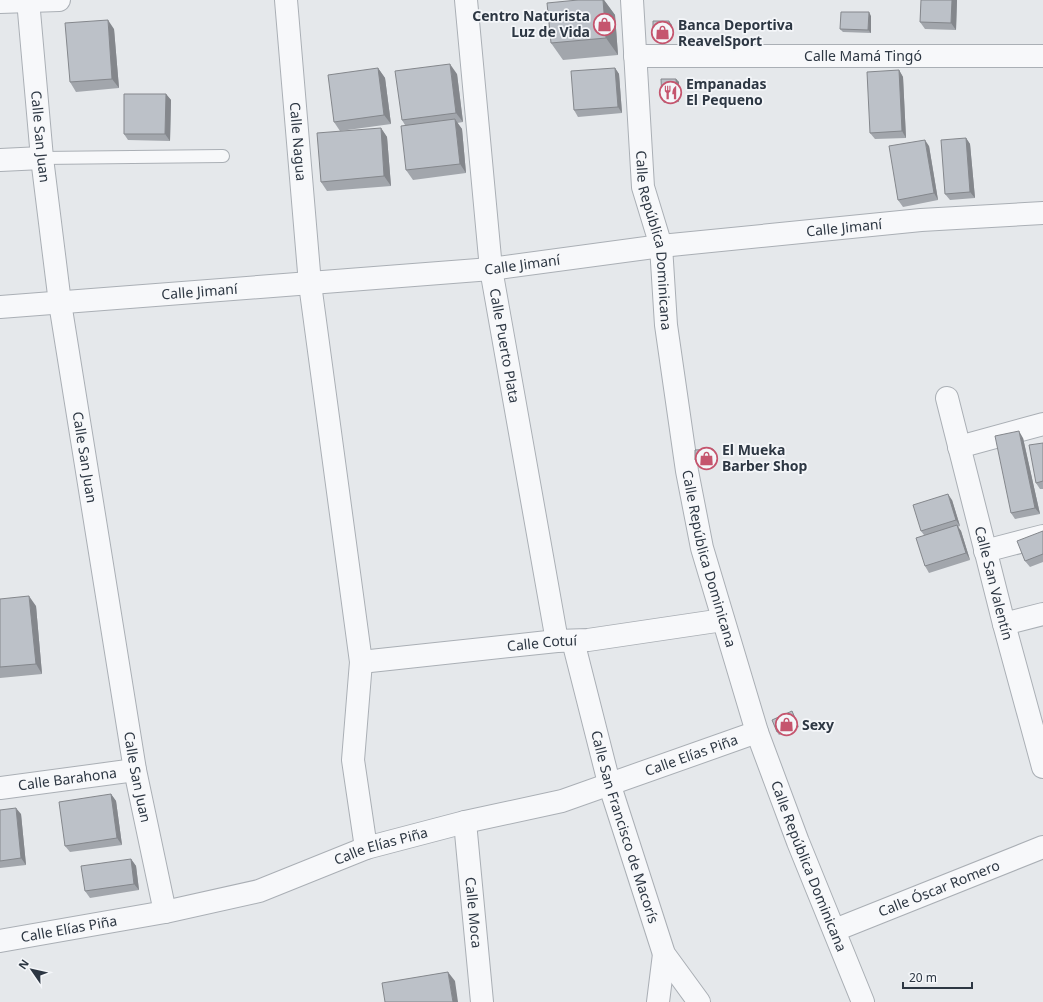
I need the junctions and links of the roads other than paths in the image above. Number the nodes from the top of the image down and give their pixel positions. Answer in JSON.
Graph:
{"nodes":[{"id":1,"x":28,"y":0,"type":"edge"},
{"id":2,"x":59,"y":0,"type":"edge"},
{"id":3,"x":286,"y":0,"type":"edge"},
{"id":4,"x":466,"y":0,"type":"edge"},
{"id":5,"x":632,"y":0,"type":"edge"},
{"id":6,"x":0,"y":2,"type":"edge"},
{"id":7,"x":635,"y":56,"type":"junction"},
{"id":8,"x":1043,"y":56,"type":"edge"},
{"id":9,"x":223,"y":156,"type":"dead end"},
{"id":10,"x":42,"y":158,"type":"junction"},
{"id":11,"x":0,"y":160,"type":"edge"},
{"id":12,"x":1043,"y":213,"type":"edge"},
{"id":13,"x":661,"y":246,"type":"junction"},
{"id":14,"x":491,"y":269,"type":"junction"},
{"id":15,"x":310,"y":284,"type":"junction"},
{"id":16,"x":60,"y":303,"type":"junction"},
{"id":17,"x":0,"y":308,"type":"edge"},
{"id":18,"x":947,"y":398,"type":"dead end"},
{"id":19,"x":1043,"y":424,"type":"edge"},
{"id":20,"x":959,"y":447,"type":"junction"},
{"id":21,"x":1043,"y":536,"type":"edge"},
{"id":22,"x":985,"y":551,"type":"junction"},
{"id":23,"x":1043,"y":614,"type":"edge"},
{"id":24,"x":722,"y":620,"type":"junction"},
{"id":25,"x":1004,"y":624,"type":"junction"},
{"id":26,"x":565,"y":641,"type":"junction"},
{"id":27,"x":361,"y":662,"type":"junction"},
{"id":28,"x":757,"y":732,"type":"junction"},
{"id":29,"x":1043,"y":767,"type":"edge"},
{"id":30,"x":135,"y":770,"type":"junction"},
{"id":31,"x":609,"y":783,"type":"junction"},
{"id":32,"x":0,"y":788,"type":"edge"},
{"id":33,"x":464,"y":822,"type":"junction"},
{"id":34,"x":1043,"y":847,"type":"edge"},
{"id":35,"x":366,"y":848,"type":"junction"},
{"id":36,"x":165,"y":912,"type":"junction"},
{"id":37,"x":835,"y":930,"type":"junction"},
{"id":38,"x":0,"y":941,"type":"edge"},
{"id":39,"x":664,"y":954,"type":"junction"},
{"id":40,"x":482,"y":1002,"type":"edge"},
{"id":41,"x":658,"y":1002,"type":"edge"},
{"id":42,"x":699,"y":1002,"type":"edge"},
{"id":43,"x":864,"y":1002,"type":"edge"}],
"edges":[{"from":1,"to":2,"type":"street"},
{"from":1,"to":6,"type":"street"},
{"from":1,"to":10,"type":"street","name":"Calle San Juan"},
{"from":3,"to":15,"type":"street","name":"Calle Nagua"},
{"from":4,"to":14,"type":"street","name":"Calle Puerto Plata"},
{"from":5,"to":7,"type":"street","name":"Calle República Dominicana"},
{"from":7,"to":8,"type":"street","name":"Calle Mamá Tingó"},
{"from":7,"to":13,"type":"street","name":"Calle República Dominicana"},
{"from":9,"to":10,"type":"lane"},
{"from":10,"to":11,"type":"street"},
{"from":10,"to":16,"type":"street","name":"Calle San Juan"},
{"from":12,"to":13,"type":"street","name":"Calle Jimaní"},
{"from":13,"to":14,"type":"street","name":"Calle Jimaní"},
{"from":13,"to":24,"type":"street","name":"Calle República Dominicana"},
{"from":14,"to":15,"type":"street","name":"Calle Jimaní"},
{"from":14,"to":26,"type":"street","name":"Calle Puerto Plata"},
{"from":15,"to":16,"type":"street","name":"Calle Jimaní"},
{"from":15,"to":27,"type":"street","name":"Calle Nagua"},
{"from":16,"to":17,"type":"street","name":"Calle Jimaní"},
{"from":16,"to":30,"type":"street","name":"Calle San Juan"},
{"from":18,"to":20,"type":"street","name":"Calle San Valentín"},
{"from":19,"to":20,"type":"street"},
{"from":20,"to":22,"type":"street","name":"Calle San Valentín"},
{"from":21,"to":22,"type":"street"},
{"from":22,"to":25,"type":"street","name":"Calle San Valentín"},
{"from":23,"to":25,"type":"street"},
{"from":24,"to":26,"type":"street","name":"Calle Cotuí"},
{"from":24,"to":28,"type":"street","name":"Calle República Dominicana"},
{"from":25,"to":29,"type":"street","name":"Calle San Valentín"},
{"from":26,"to":27,"type":"street","name":"Calle Cotuí"},
{"from":26,"to":31,"type":"street","name":"Calle San Francisco de Macorís"},
{"from":27,"to":35,"type":"street","name":"Calle Nagua"},
{"from":28,"to":31,"type":"street","name":"Calle Elías Piña"},
{"from":28,"to":37,"type":"street","name":"Calle República Dominicana"},
{"from":30,"to":32,"type":"street","name":"Calle Barahona"},
{"from":30,"to":36,"type":"street","name":"Calle San Juan"},
{"from":31,"to":33,"type":"street","name":"Calle Elías Piña"},
{"from":31,"to":39,"type":"street","name":"Calle San Francisco de Macorís"},
{"from":33,"to":35,"type":"street","name":"Calle Elías Piña"},
{"from":33,"to":40,"type":"street","name":"Calle Moca"},
{"from":34,"to":37,"type":"street","name":"Calle Óscar Romero"},
{"from":35,"to":36,"type":"street","name":"Calle Elías Piña"},
{"from":36,"to":38,"type":"street","name":"Calle Elías Piña"},
{"from":37,"to":43,"type":"street","name":"Calle República Dominicana"},
{"from":39,"to":41,"type":"street"},
{"from":39,"to":42,"type":"street","name":"Calle San Francisco de Macorís"}]}
